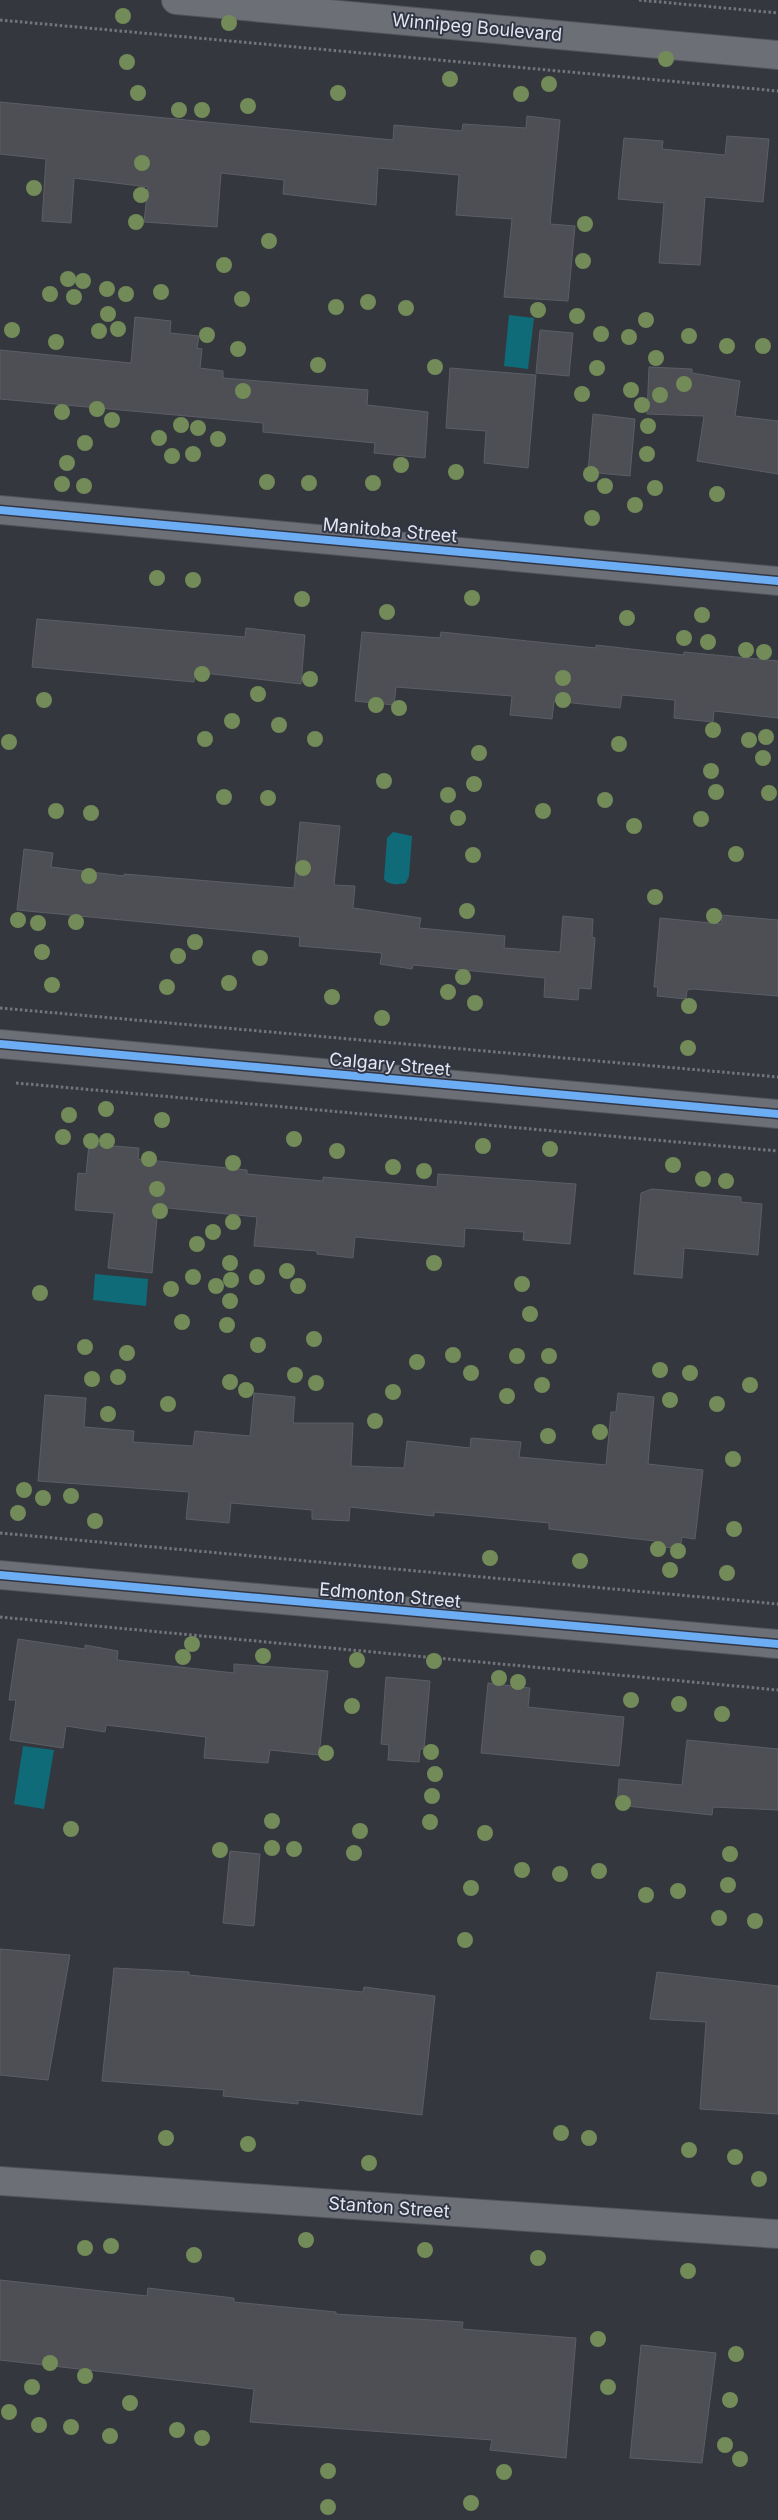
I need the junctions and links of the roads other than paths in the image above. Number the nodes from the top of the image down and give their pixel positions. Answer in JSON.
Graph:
{"nodes":[{"id":1,"x":176,"y":0,"type":"edge"},
{"id":2,"x":778,"y":55,"type":"edge"},
{"id":3,"x":0,"y":510,"type":"edge"},
{"id":4,"x":778,"y":581,"type":"edge"},
{"id":5,"x":0,"y":1044,"type":"edge"},
{"id":6,"x":778,"y":1114,"type":"edge"},
{"id":7,"x":0,"y":1575,"type":"edge"},
{"id":8,"x":778,"y":1644,"type":"edge"},
{"id":9,"x":0,"y":2180,"type":"edge"},
{"id":10,"x":778,"y":2234,"type":"edge"}],
"edges":[{"from":1,"to":2,"type":"street","name":"Winnipeg Boulevard"},
{"from":3,"to":4,"type":"street","name":"Manitoba Street"},
{"from":5,"to":6,"type":"street","name":"Calgary Street"},
{"from":7,"to":8,"type":"street","name":"Edmonton Street"},
{"from":9,"to":10,"type":"street","name":"Stanton Street"}]}
